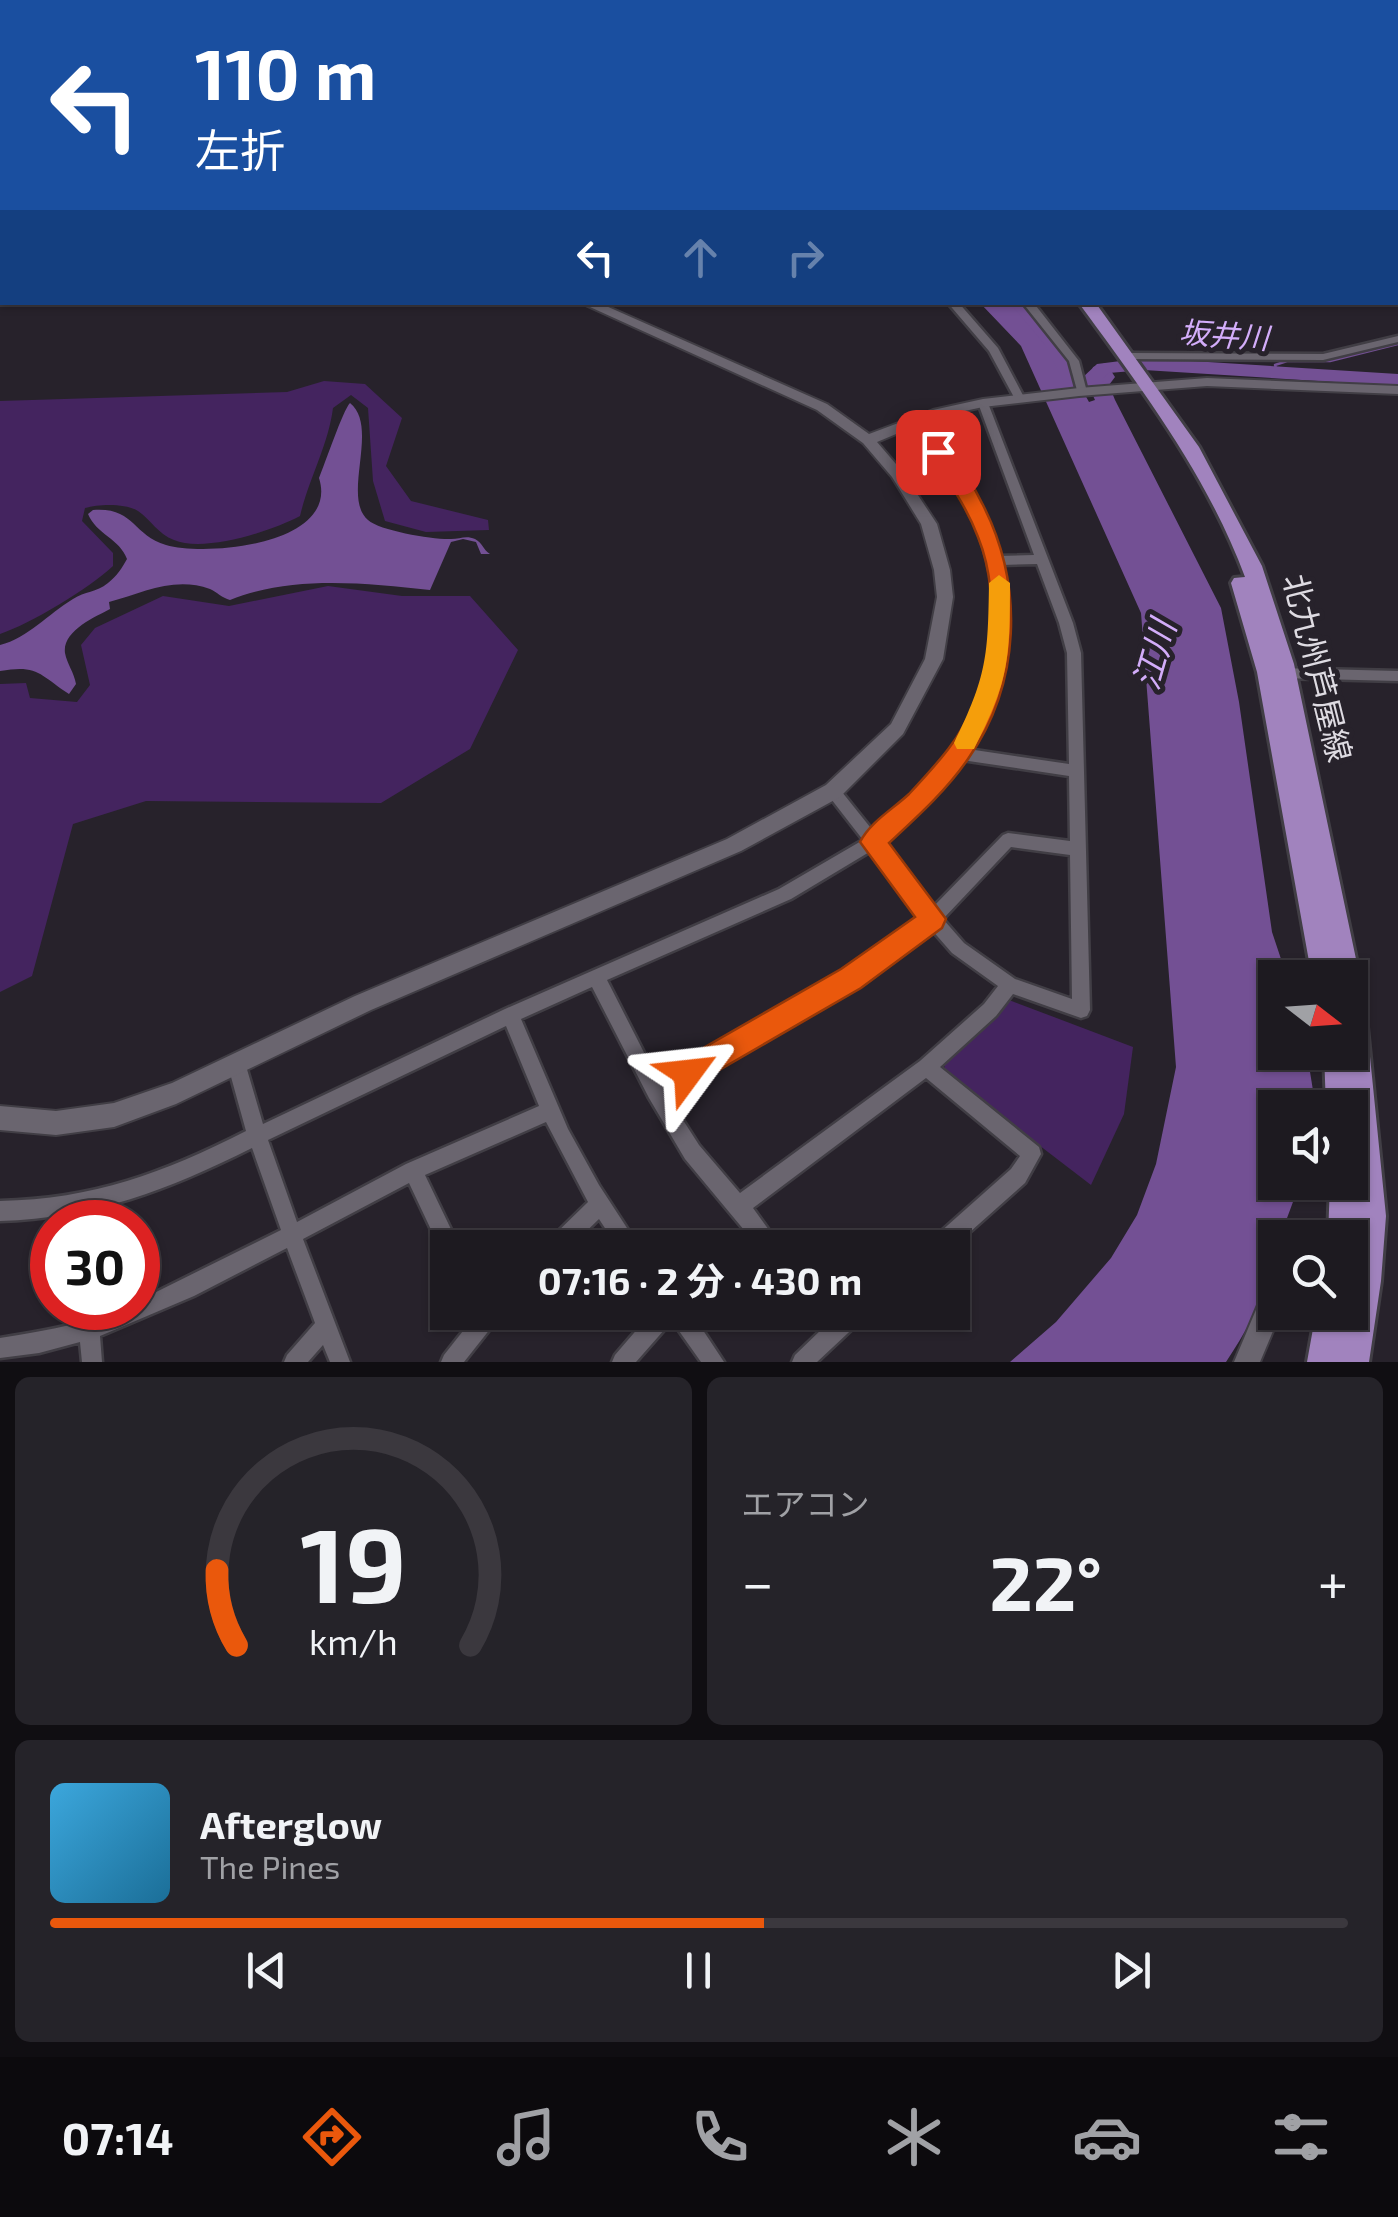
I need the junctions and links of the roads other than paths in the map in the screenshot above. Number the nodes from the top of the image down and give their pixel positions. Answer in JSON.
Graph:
{"nodes":[{"id":1,"x":592,"y":305,"type":"edge"},
{"id":2,"x":955,"y":305,"type":"edge"},
{"id":3,"x":1029,"y":305,"type":"edge"},
{"id":4,"x":1076,"y":305,"type":"edge"},
{"id":5,"x":1088,"y":305,"type":"edge"},
{"id":6,"x":1398,"y":340,"type":"edge"},
{"id":7,"x":1131,"y":374,"type":"junction"},
{"id":8,"x":1398,"y":390,"type":"edge"},
{"id":9,"x":1084,"y":392,"type":"junction"},
{"id":10,"x":1024,"y":398,"type":"junction"},
{"id":11,"x":982,"y":403,"type":"junction"},
{"id":12,"x":907,"y":424,"type":"junction"},
{"id":13,"x":868,"y":440,"type":"junction"},
{"id":14,"x":1042,"y":559,"type":"junction"},
{"id":15,"x":995,"y":561,"type":"junction"},
{"id":16,"x":1277,"y":673,"type":"junction"},
{"id":17,"x":1398,"y":676,"type":"edge"},
{"id":18,"x":959,"y":754,"type":"junction"},
{"id":19,"x":1077,"y":771,"type":"junction"},
{"id":20,"x":833,"y":791,"type":"junction"},
{"id":21,"x":873,"y":842,"type":"junction"},
{"id":22,"x":1078,"y":849,"type":"junction"},
{"id":23,"x":932,"y":919,"type":"junction"},
{"id":24,"x":1323,"y":960,"type":"edge"},
{"id":25,"x":1342,"y":960,"type":"edge"},
{"id":26,"x":596,"y":977,"type":"junction"},
{"id":27,"x":1010,"y":985,"type":"junction"},
{"id":28,"x":511,"y":1016,"type":"junction"},
{"id":29,"x":237,"y":1066,"type":"junction"},
{"id":30,"x":926,"y":1068,"type":"junction"},
{"id":31,"x":1357,"y":1070,"type":"edge"},
{"id":32,"x":655,"y":1092,"type":"junction"},
{"id":33,"x":547,"y":1112,"type":"junction"},
{"id":34,"x":0,"y":1118,"type":"edge"},
{"id":35,"x":257,"y":1136,"type":"junction"},
{"id":36,"x":413,"y":1171,"type":"junction"},
{"id":37,"x":599,"y":1205,"type":"junction"},
{"id":38,"x":739,"y":1206,"type":"junction"},
{"id":39,"x":0,"y":1212,"type":"edge"},
{"id":40,"x":441,"y":1230,"type":"edge"},
{"id":41,"x":573,"y":1230,"type":"edge"},
{"id":42,"x":617,"y":1230,"type":"edge"},
{"id":43,"x":758,"y":1230,"type":"edge"},
{"id":44,"x":957,"y":1230,"type":"edge"},
{"id":45,"x":292,"y":1235,"type":"junction"},
{"id":46,"x":160,"y":1302,"type":"edge"},
{"id":47,"x":326,"y":1326,"type":"junction"},
{"id":48,"x":89,"y":1330,"type":"joint"},
{"id":49,"x":475,"y":1330,"type":"edge"},
{"id":50,"x":650,"y":1330,"type":"edge"},
{"id":51,"x":691,"y":1330,"type":"edge"},
{"id":52,"x":823,"y":1330,"type":"edge"},
{"id":53,"x":1260,"y":1330,"type":"edge"},
{"id":54,"x":1330,"y":1330,"type":"edge"},
{"id":55,"x":0,"y":1348,"type":"edge"},
{"id":56,"x":92,"y":1362,"type":"edge"},
{"id":57,"x":294,"y":1362,"type":"edge"},
{"id":58,"x":340,"y":1362,"type":"edge"},
{"id":59,"x":451,"y":1362,"type":"edge"},
{"id":60,"x":622,"y":1362,"type":"edge"},
{"id":61,"x":714,"y":1362,"type":"edge"},
{"id":62,"x":802,"y":1362,"type":"edge"},
{"id":63,"x":1247,"y":1362,"type":"edge"},
{"id":64,"x":1324,"y":1362,"type":"edge"},
{"id":65,"x":1352,"y":1362,"type":"edge"}],
"edges":[{"from":1,"to":13,"type":"street"},
{"from":2,"to":10,"type":"street"},
{"from":3,"to":9,"type":"street"},
{"from":4,"to":7,"type":"main road","name":"北九州芦屋線"},
{"from":5,"to":7,"type":"main road","name":"北九州芦屋線"},
{"from":6,"to":7,"type":"street"},
{"from":7,"to":8,"type":"street"},
{"from":7,"to":9,"type":"street"},
{"from":7,"to":16,"type":"main road","name":"北九州芦屋線"},
{"from":9,"to":10,"type":"street"},
{"from":10,"to":11,"type":"street"},
{"from":11,"to":12,"type":"street"},
{"from":11,"to":14,"type":"street"},
{"from":12,"to":13,"type":"street"},
{"from":12,"to":15,"type":"street"},
{"from":13,"to":20,"type":"street"},
{"from":14,"to":15,"type":"street"},
{"from":14,"to":19,"type":"street"},
{"from":15,"to":18,"type":"street"},
{"from":16,"to":17,"type":"street"},
{"from":16,"to":24,"type":"main road","name":"北九州芦屋線"},
{"from":16,"to":25,"type":"main road","name":"北九州芦屋線"},
{"from":18,"to":19,"type":"street"},
{"from":18,"to":21,"type":"street"},
{"from":19,"to":22,"type":"street"},
{"from":20,"to":21,"type":"street"},
{"from":20,"to":29,"type":"street"},
{"from":21,"to":23,"type":"street"},
{"from":21,"to":26,"type":"street"},
{"from":22,"to":23,"type":"street"},
{"from":22,"to":27,"type":"street"},
{"from":23,"to":27,"type":"street"},
{"from":23,"to":32,"type":"street"},
{"from":26,"to":28,"type":"street"},
{"from":26,"to":32,"type":"street"},
{"from":27,"to":30,"type":"street"},
{"from":28,"to":33,"type":"street"},
{"from":28,"to":35,"type":"street"},
{"from":29,"to":34,"type":"street"},
{"from":29,"to":35,"type":"street"},
{"from":30,"to":38,"type":"street"},
{"from":30,"to":44,"type":"street"},
{"from":31,"to":65,"type":"main road"},
{"from":32,"to":38,"type":"street"},
{"from":33,"to":36,"type":"street"},
{"from":33,"to":37,"type":"street"},
{"from":35,"to":39,"type":"street"},
{"from":35,"to":45,"type":"street"},
{"from":36,"to":40,"type":"street"},
{"from":36,"to":45,"type":"street"},
{"from":37,"to":41,"type":"street"},
{"from":37,"to":42,"type":"street"},
{"from":38,"to":43,"type":"street"},
{"from":45,"to":46,"type":"street"},
{"from":45,"to":47,"type":"street"},
{"from":47,"to":57,"type":"street"},
{"from":47,"to":58,"type":"street"},
{"from":48,"to":55,"type":"street"},
{"from":48,"to":56,"type":"street"},
{"from":49,"to":59,"type":"street"},
{"from":50,"to":60,"type":"street"},
{"from":51,"to":61,"type":"street"},
{"from":52,"to":62,"type":"street"},
{"from":53,"to":63,"type":"street"},
{"from":54,"to":64,"type":"main road"}]}
